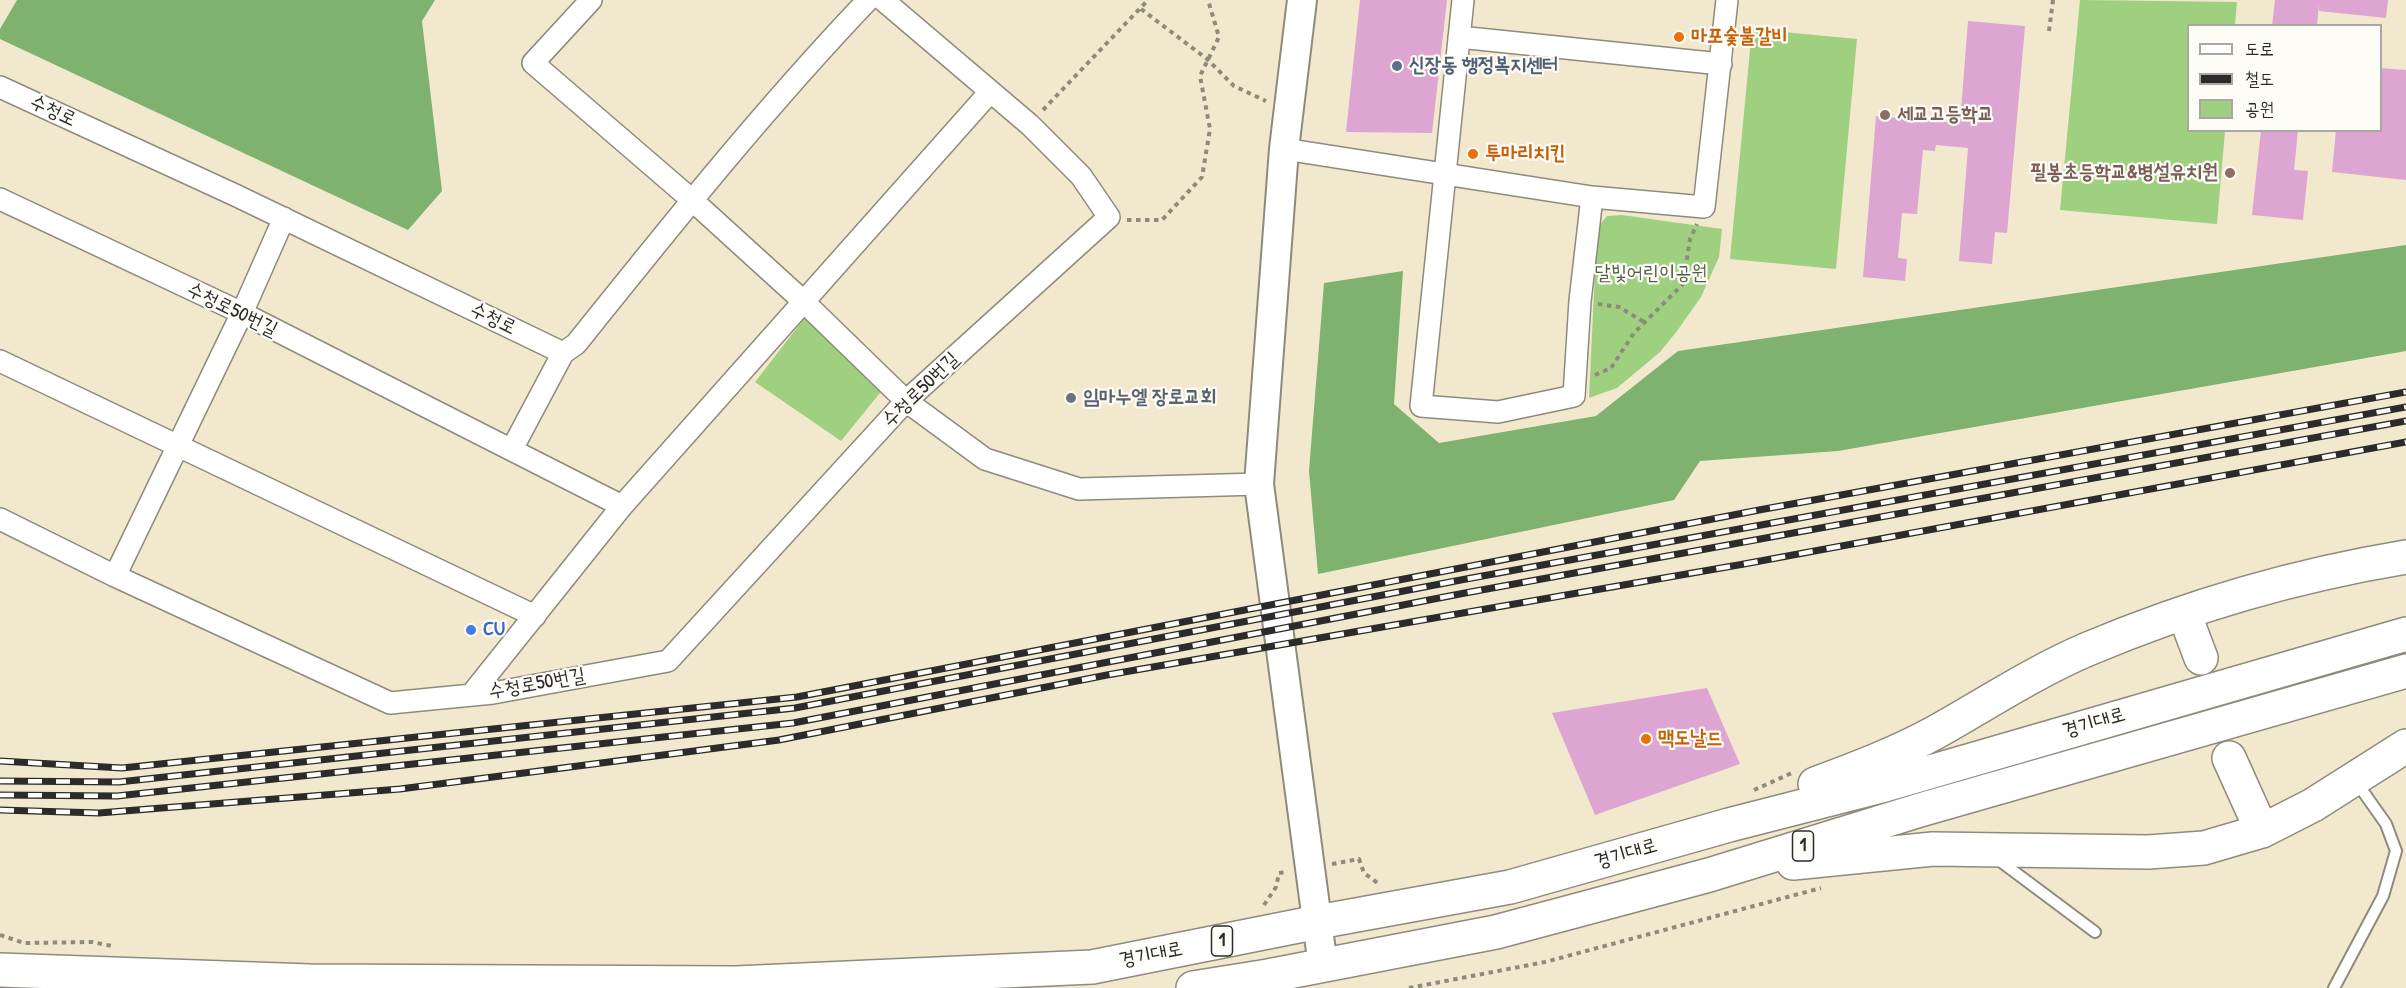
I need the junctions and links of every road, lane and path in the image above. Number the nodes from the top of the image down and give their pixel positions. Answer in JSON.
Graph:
{"nodes":[{"id":1,"x":591,"y":0,"type":"edge"},
{"id":2,"x":867,"y":0,"type":"edge"},
{"id":3,"x":883,"y":0,"type":"edge"},
{"id":4,"x":1148,"y":0,"type":"edge"},
{"id":5,"x":1208,"y":0,"type":"edge"},
{"id":6,"x":1302,"y":0,"type":"edge"},
{"id":7,"x":1463,"y":0,"type":"edge"},
{"id":8,"x":1727,"y":0,"type":"edge"},
{"id":9,"x":2053,"y":0,"type":"edge"},
{"id":10,"x":1141,"y":9,"type":"junction"},
{"id":11,"x":2049,"y":31,"type":"dead end"},
{"id":12,"x":1460,"y":37,"type":"junction"},
{"id":13,"x":1207,"y":59,"type":"junction"},
{"id":14,"x":1720,"y":63,"type":"junction"},
{"id":15,"x":0,"y":87,"type":"edge"},
{"id":16,"x":990,"y":92,"type":"junction"},
{"id":17,"x":1288,"y":112,"type":"junction"},
{"id":18,"x":1030,"y":125,"type":"junction"},
{"id":19,"x":1284,"y":149,"type":"junction"},
{"id":20,"x":1445,"y":174,"type":"junction"},
{"id":21,"x":1592,"y":197,"type":"junction"},
{"id":22,"x":0,"y":200,"type":"edge"},
{"id":23,"x":693,"y":200,"type":"junction"},
{"id":24,"x":1704,"y":207,"type":"junction"},
{"id":25,"x":1109,"y":217,"type":"junction"},
{"id":26,"x":284,"y":218,"type":"junction"},
{"id":27,"x":803,"y":301,"type":"junction"},
{"id":28,"x":1580,"y":301,"type":"junction"},
{"id":29,"x":242,"y":314,"type":"junction"},
{"id":30,"x":1644,"y":322,"type":"junction"},
{"id":31,"x":563,"y":353,"type":"junction"},
{"id":32,"x":0,"y":361,"type":"edge"},
{"id":33,"x":1576,"y":384,"type":"junction"},
{"id":34,"x":906,"y":401,"type":"junction"},
{"id":35,"x":178,"y":447,"type":"junction"},
{"id":36,"x":512,"y":449,"type":"junction"},
{"id":37,"x":1259,"y":484,"type":"junction"},
{"id":38,"x":622,"y":506,"type":"junction"},
{"id":39,"x":0,"y":519,"type":"edge"},
{"id":40,"x":2406,"y":557,"type":"edge"},
{"id":41,"x":115,"y":576,"type":"junction"},
{"id":42,"x":2184,"y":613,"type":"junction"},
{"id":43,"x":534,"y":616,"type":"junction"},
{"id":44,"x":2406,"y":634,"type":"edge"},
{"id":45,"x":2201,"y":658,"type":"dead end"},
{"id":46,"x":2406,"y":671,"type":"edge"},
{"id":47,"x":471,"y":695,"type":"junction"},
{"id":48,"x":2406,"y":746,"type":"edge"},
{"id":49,"x":2229,"y":758,"type":"dead end"},
{"id":50,"x":1805,"y":768,"type":"dead end"},
{"id":51,"x":2354,"y":779,"type":"junction"},
{"id":52,"x":1750,"y":791,"type":"dead end"},
{"id":53,"x":1729,"y":825,"type":"junction"},
{"id":54,"x":2262,"y":831,"type":"junction"},
{"id":55,"x":1983,"y":850,"type":"junction"},
{"id":56,"x":1359,"y":859,"type":"dead end"},
{"id":57,"x":1738,"y":867,"type":"junction"},
{"id":58,"x":1279,"y":873,"type":"dead end"},
{"id":59,"x":1382,"y":885,"type":"dead end"},
{"id":60,"x":1830,"y":886,"type":"dead end"},
{"id":61,"x":1260,"y":908,"type":"dead end"},
{"id":62,"x":1318,"y":922,"type":"junction"},
{"id":63,"x":2095,"y":932,"type":"dead end"},
{"id":64,"x":0,"y":935,"type":"edge"},
{"id":65,"x":123,"y":949,"type":"dead end"},
{"id":66,"x":1323,"y":966,"type":"junction"},
{"id":67,"x":0,"y":970,"type":"edge"},
{"id":68,"x":1269,"y":982,"type":"edge"},
{"id":69,"x":1193,"y":988,"type":"edge"},
{"id":70,"x":1409,"y":988,"type":"edge"},
{"id":71,"x":2334,"y":988,"type":"edge"}],
"edges":[{"from":1,"to":23,"type":"street"},
{"from":2,"to":23,"type":"street"},
{"from":3,"to":16,"type":"street"},
{"from":4,"to":10,"type":"path"},
{"from":5,"to":13,"type":"path"},
{"from":6,"to":17,"type":"street"},
{"from":7,"to":12,"type":"street"},
{"from":8,"to":14,"type":"street"},
{"from":9,"to":11,"type":"path"},
{"from":10,"to":13,"type":"path"},
{"from":10,"to":18,"type":"path"},
{"from":12,"to":14,"type":"street"},
{"from":12,"to":20,"type":"street"},
{"from":13,"to":17,"type":"path"},
{"from":13,"to":25,"type":"path"},
{"from":14,"to":24,"type":"street"},
{"from":15,"to":26,"type":"street","name":"수청로"},
{"from":16,"to":18,"type":"street"},
{"from":16,"to":27,"type":"street","name":"수청로50번길"},
{"from":17,"to":19,"type":"street"},
{"from":18,"to":25,"type":"street"},
{"from":19,"to":20,"type":"street"},
{"from":19,"to":37,"type":"street"},
{"from":20,"to":21,"type":"street"},
{"from":20,"to":33,"type":"street"},
{"from":21,"to":24,"type":"street"},
{"from":21,"to":28,"type":"street"},
{"from":22,"to":29,"type":"street","name":"수청로50번길"},
{"from":23,"to":27,"type":"street"},
{"from":23,"to":31,"type":"street"},
{"from":24,"to":30,"type":"path"},
{"from":25,"to":34,"type":"street","name":"수청로50번길"},
{"from":26,"to":29,"type":"street"},
{"from":26,"to":31,"type":"street","name":"수청로"},
{"from":27,"to":34,"type":"street"},
{"from":27,"to":38,"type":"street","name":"수청로50번길"},
{"from":28,"to":30,"type":"path"},
{"from":28,"to":33,"type":"street"},
{"from":29,"to":35,"type":"street"},
{"from":29,"to":36,"type":"street","name":"수청로50번길"},
{"from":30,"to":33,"type":"path"},
{"from":31,"to":36,"type":"street"},
{"from":32,"to":35,"type":"street"},
{"from":34,"to":37,"type":"street"},
{"from":34,"to":47,"type":"street","name":"수청로50번길"},
{"from":35,"to":41,"type":"street"},
{"from":35,"to":43,"type":"street"},
{"from":36,"to":38,"type":"street","name":"수청로50번길"},
{"from":37,"to":62,"type":"street"},
{"from":38,"to":43,"type":"street","name":"수청로50번길"},
{"from":39,"to":41,"type":"street","name":"수청로50번길"},
{"from":40,"to":42,"type":"main road"},
{"from":41,"to":47,"type":"street","name":"수청로50번길"},
{"from":42,"to":45,"type":"main road"},
{"from":42,"to":53,"type":"main road"},
{"from":43,"to":47,"type":"street","name":"수청로50번길"},
{"from":44,"to":53,"type":"main road","name":"경기대로","number":"1"},
{"from":46,"to":57,"type":"main road","name":"경기대로","number":"1"},
{"from":48,"to":51,"type":"main road"},
{"from":49,"to":54,"type":"main road"},
{"from":50,"to":52,"type":"path"},
{"from":51,"to":54,"type":"main road"},
{"from":51,"to":71,"type":"lane"},
{"from":53,"to":62,"type":"main road","name":"경기대로","number":"1"},
{"from":54,"to":55,"type":"main road"},
{"from":55,"to":57,"type":"main road"},
{"from":55,"to":63,"type":"lane"},
{"from":56,"to":59,"type":"path"},
{"from":57,"to":66,"type":"main road","name":"경기대로","number":"1"},
{"from":58,"to":61,"type":"path"},
{"from":60,"to":70,"type":"path"},
{"from":62,"to":66,"type":"street"},
{"from":62,"to":67,"type":"main road","name":"경기대로","number":"1"},
{"from":64,"to":65,"type":"path"},
{"from":66,"to":68,"type":"main road","name":"경기대로","number":"1"},
{"from":68,"to":69,"type":"main road","name":"경기대로","number":"1"}]}
